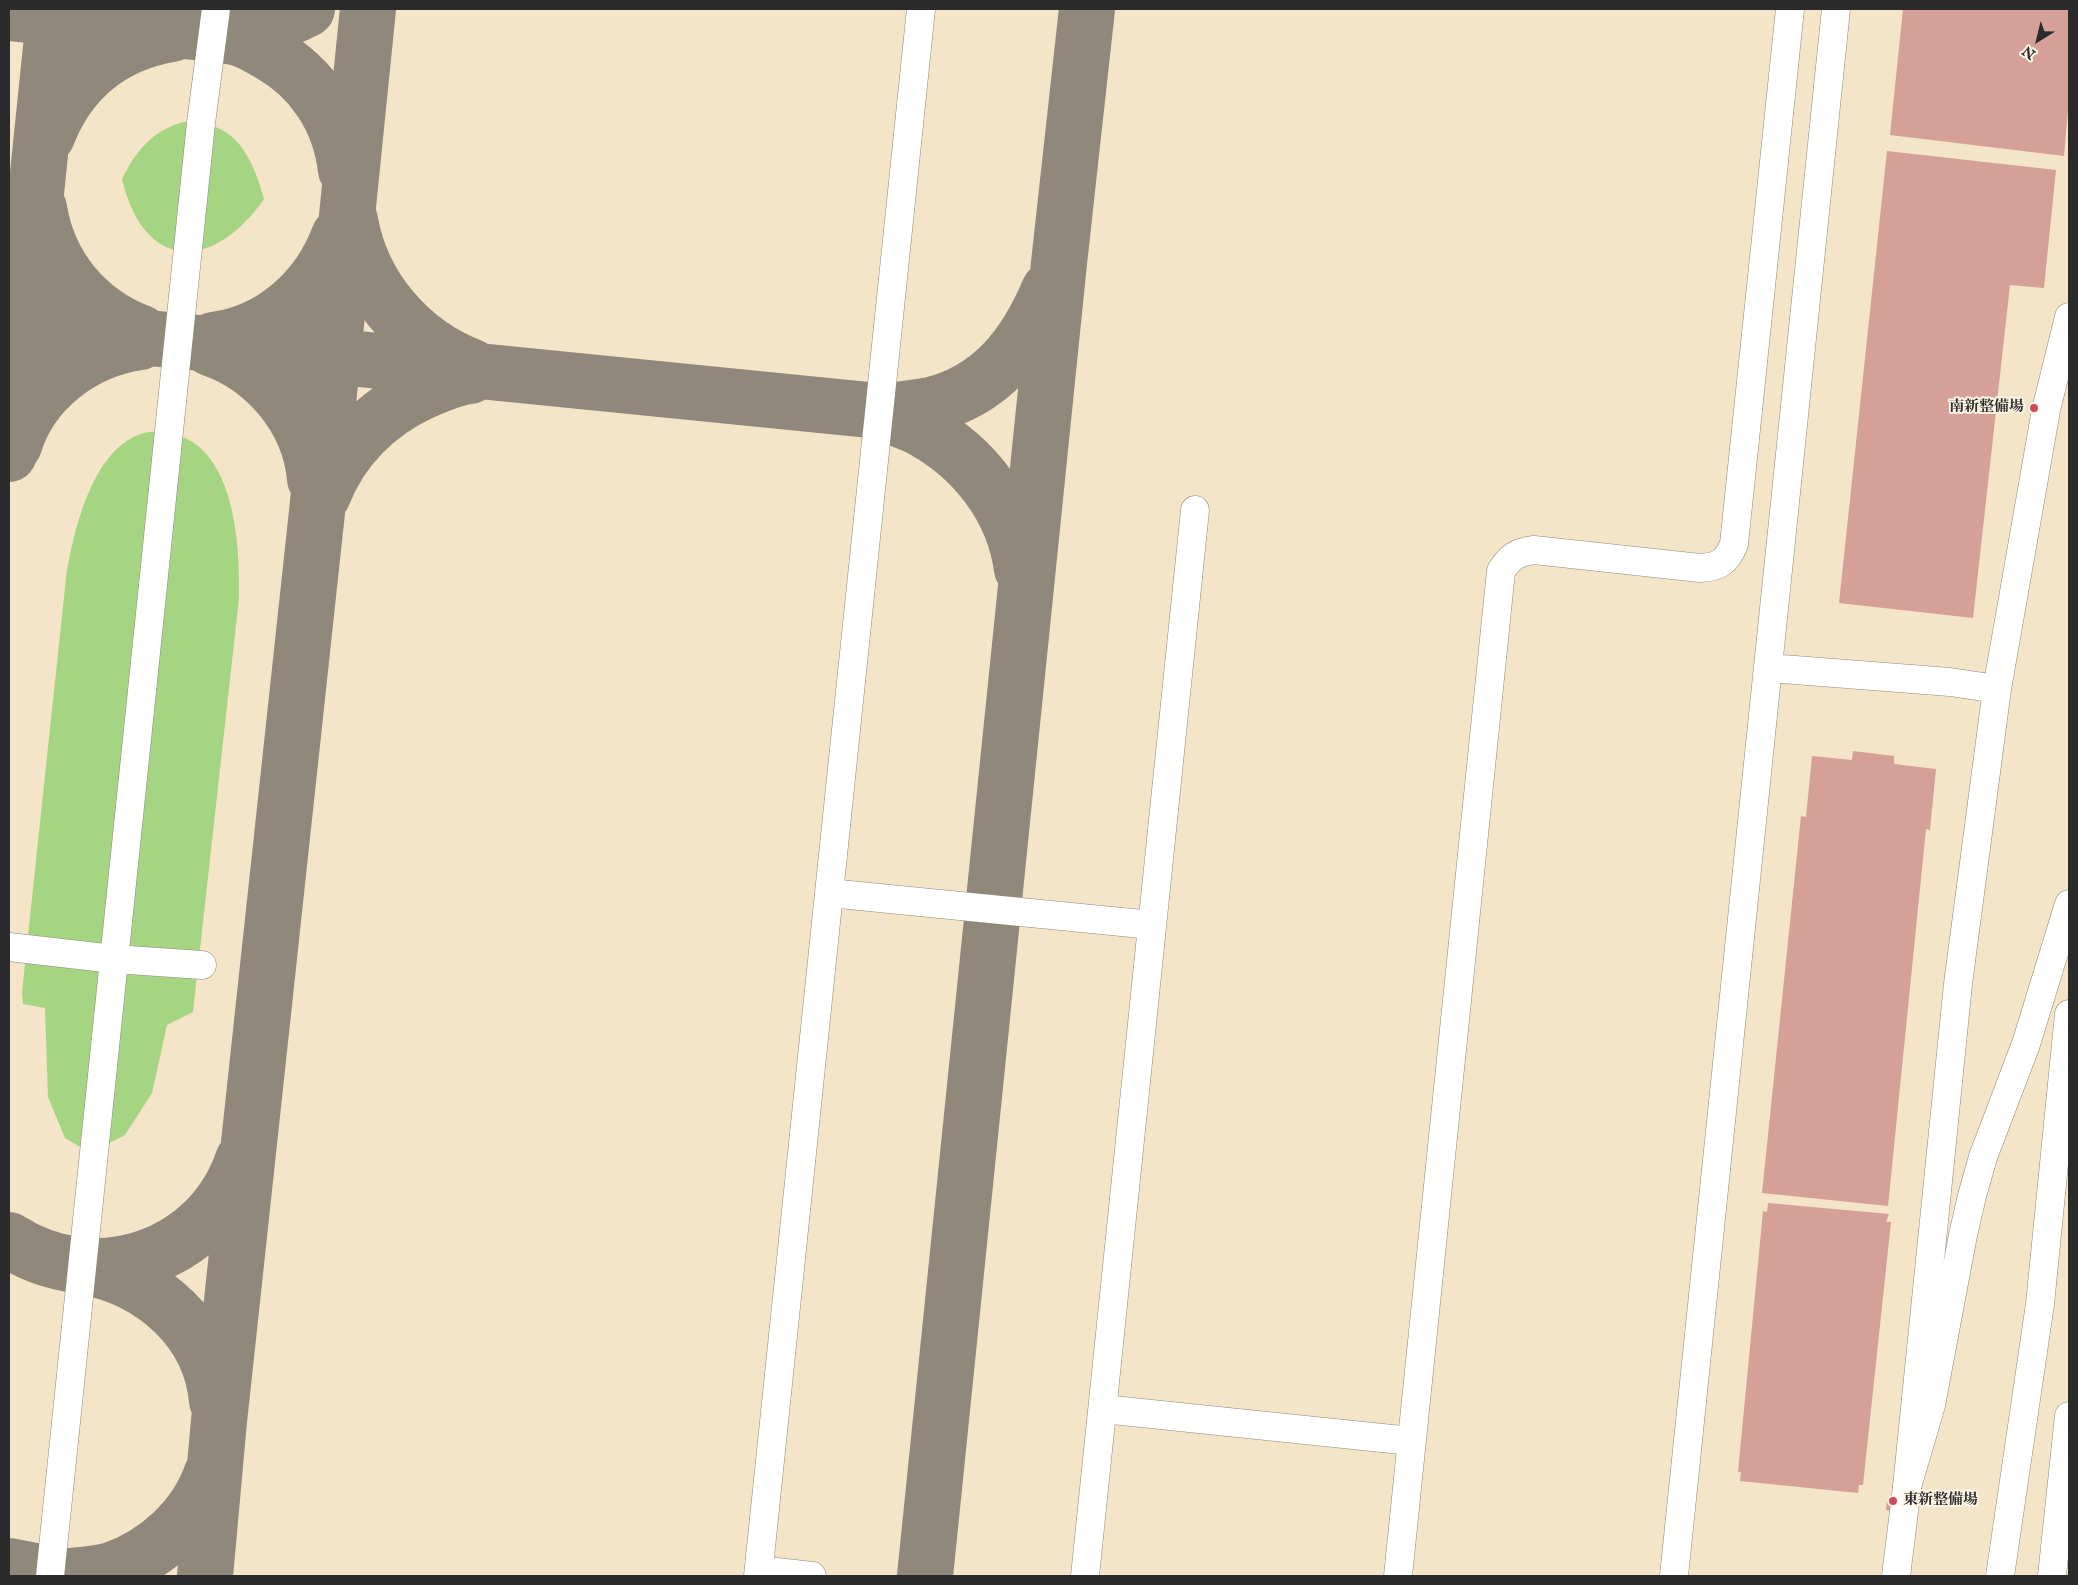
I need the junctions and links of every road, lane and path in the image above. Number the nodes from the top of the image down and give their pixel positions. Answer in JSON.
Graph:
{"nodes":[{"id":1,"x":216,"y":9,"type":"edge"},
{"id":2,"x":921,"y":9,"type":"edge"},
{"id":3,"x":1790,"y":9,"type":"edge"},
{"id":4,"x":1836,"y":9,"type":"edge"},
{"id":5,"x":2069,"y":317,"type":"edge"},
{"id":6,"x":1195,"y":510,"type":"dead end"},
{"id":7,"x":1769,"y":668,"type":"junction"},
{"id":8,"x":1997,"y":689,"type":"junction"},
{"id":9,"x":829,"y":893,"type":"junction"},
{"id":10,"x":2069,"y":904,"type":"edge"},
{"id":11,"x":1152,"y":925,"type":"junction"},
{"id":12,"x":9,"y":947,"type":"edge"},
{"id":13,"x":114,"y":959,"type":"junction"},
{"id":14,"x":202,"y":965,"type":"dead end"},
{"id":15,"x":2069,"y":1014,"type":"edge"},
{"id":16,"x":1103,"y":1409,"type":"junction"},
{"id":17,"x":2069,"y":1416,"type":"edge"},
{"id":18,"x":1411,"y":1441,"type":"junction"},
{"id":19,"x":1907,"y":1487,"type":"junction"},
{"id":20,"x":759,"y":1573,"type":"edge"},
{"id":21,"x":1895,"y":1574,"type":"edge"},
{"id":22,"x":50,"y":1576,"type":"edge"},
{"id":23,"x":812,"y":1576,"type":"edge"},
{"id":24,"x":1085,"y":1576,"type":"edge"},
{"id":25,"x":1398,"y":1576,"type":"edge"},
{"id":26,"x":1674,"y":1576,"type":"edge"},
{"id":27,"x":2000,"y":1576,"type":"edge"},
{"id":28,"x":2052,"y":1576,"type":"edge"}],
"edges":[{"from":1,"to":13,"type":"main road"},
{"from":2,"to":9,"type":"main road"},
{"from":3,"to":18,"type":"main road"},
{"from":4,"to":7,"type":"main road"},
{"from":5,"to":8,"type":"main road"},
{"from":6,"to":11,"type":"main road"},
{"from":7,"to":8,"type":"main road"},
{"from":7,"to":26,"type":"main road"},
{"from":8,"to":19,"type":"main road"},
{"from":9,"to":11,"type":"main road"},
{"from":9,"to":20,"type":"main road"},
{"from":10,"to":19,"type":"main road"},
{"from":11,"to":16,"type":"main road"},
{"from":12,"to":13,"type":"main road"},
{"from":13,"to":14,"type":"main road"},
{"from":13,"to":22,"type":"main road"},
{"from":15,"to":27,"type":"main road"},
{"from":16,"to":18,"type":"main road"},
{"from":16,"to":24,"type":"main road"},
{"from":17,"to":28,"type":"main road"},
{"from":18,"to":25,"type":"main road"},
{"from":19,"to":21,"type":"main road"},
{"from":20,"to":23,"type":"main road"}]}
